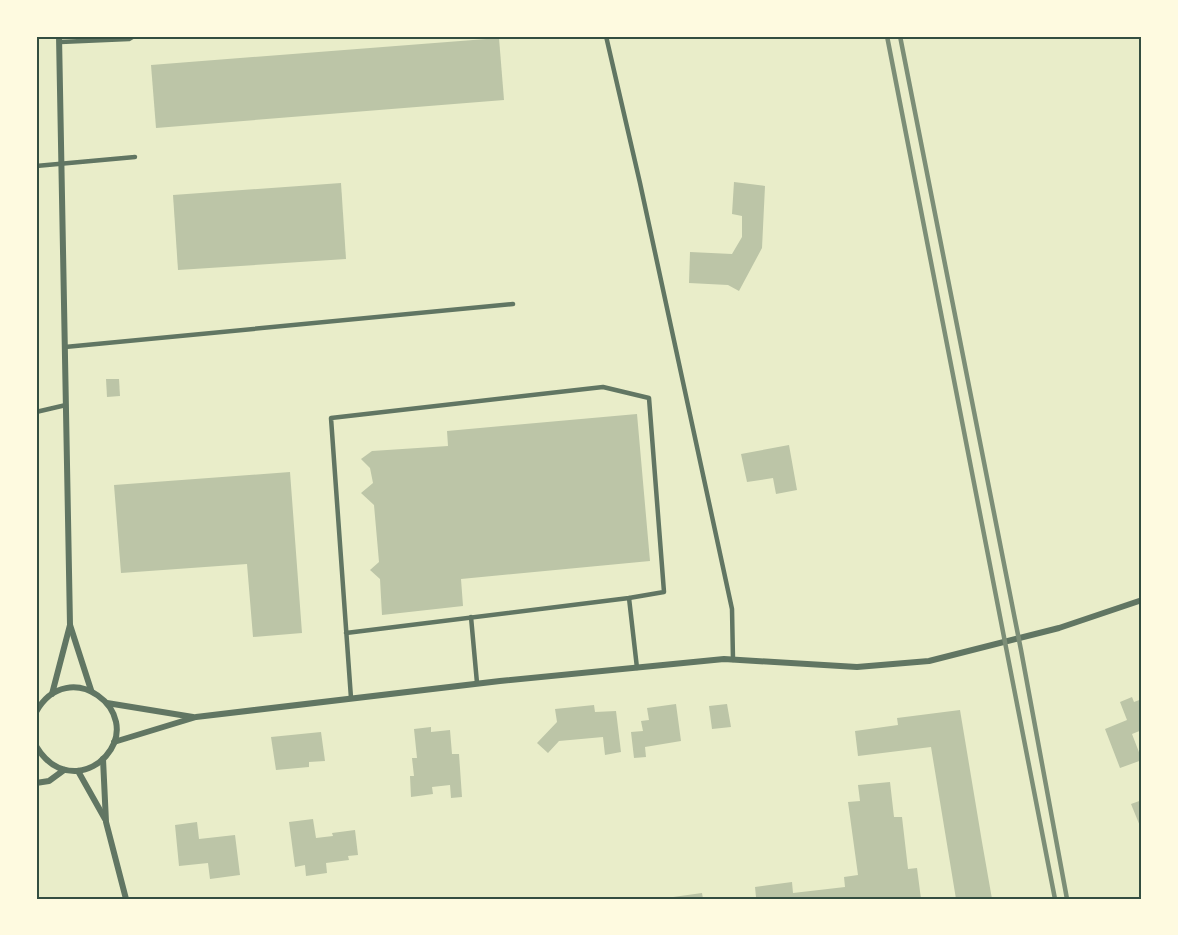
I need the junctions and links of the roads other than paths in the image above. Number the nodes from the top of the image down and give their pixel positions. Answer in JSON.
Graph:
{"nodes":[{"id":1,"x":134,"y":36,"type":"edge"},
{"id":2,"x":606,"y":36,"type":"edge"},
{"id":3,"x":59,"y":39,"type":"edge"},
{"id":4,"x":135,"y":157,"type":"dead end"},
{"id":5,"x":62,"y":164,"type":"junction"},
{"id":6,"x":36,"y":166,"type":"edge"},
{"id":7,"x":513,"y":304,"type":"dead end"},
{"id":8,"x":65,"y":346,"type":"junction"},
{"id":9,"x":66,"y":405,"type":"junction"},
{"id":10,"x":36,"y":412,"type":"edge"},
{"id":11,"x":629,"y":598,"type":"junction"},
{"id":12,"x":1142,"y":600,"type":"edge"},
{"id":13,"x":471,"y":617,"type":"junction"},
{"id":14,"x":70,"y":625,"type":"junction"},
{"id":15,"x":346,"y":633,"type":"junction"},
{"id":16,"x":733,"y":660,"type":"junction"},
{"id":17,"x":637,"y":668,"type":"junction"},
{"id":18,"x":477,"y":683,"type":"junction"},
{"id":19,"x":91,"y":690,"type":"junction"},
{"id":20,"x":52,"y":694,"type":"junction"},
{"id":21,"x":351,"y":698,"type":"junction"},
{"id":22,"x":107,"y":703,"type":"junction"},
{"id":23,"x":36,"y":712,"type":"edge"},
{"id":24,"x":196,"y":717,"type":"junction"},
{"id":25,"x":114,"y":742,"type":"junction"},
{"id":26,"x":36,"y":746,"type":"edge"},
{"id":27,"x":103,"y":759,"type":"junction"},
{"id":28,"x":64,"y":770,"type":"junction"},
{"id":29,"x":78,"y":771,"type":"junction"},
{"id":30,"x":36,"y":783,"type":"edge"},
{"id":31,"x":106,"y":822,"type":"junction"},
{"id":32,"x":126,"y":899,"type":"edge"}],
"edges":[{"from":1,"to":3,"type":"lane"},
{"from":2,"to":16,"type":"lane"},
{"from":3,"to":5,"type":"street"},
{"from":4,"to":5,"type":"lane"},
{"from":5,"to":6,"type":"lane"},
{"from":5,"to":8,"type":"street"},
{"from":7,"to":8,"type":"lane"},
{"from":8,"to":9,"type":"street"},
{"from":9,"to":10,"type":"lane"},
{"from":9,"to":14,"type":"street"},
{"from":11,"to":13,"type":"lane"},
{"from":11,"to":15,"type":"lane"},
{"from":11,"to":17,"type":"lane"},
{"from":12,"to":16,"type":"street"},
{"from":13,"to":15,"type":"lane"},
{"from":13,"to":18,"type":"lane"},
{"from":14,"to":19,"type":"street"},
{"from":14,"to":20,"type":"street"},
{"from":15,"to":21,"type":"lane"},
{"from":16,"to":17,"type":"street"},
{"from":17,"to":18,"type":"street"},
{"from":18,"to":21,"type":"street"},
{"from":19,"to":20,"type":"street"},
{"from":19,"to":22,"type":"street"},
{"from":20,"to":23,"type":"street"},
{"from":21,"to":24,"type":"street"},
{"from":22,"to":24,"type":"street"},
{"from":22,"to":25,"type":"street"},
{"from":24,"to":25,"type":"street"},
{"from":25,"to":27,"type":"street"},
{"from":26,"to":28,"type":"street"},
{"from":27,"to":29,"type":"street"},
{"from":27,"to":31,"type":"street"},
{"from":28,"to":29,"type":"street"},
{"from":28,"to":30,"type":"street"},
{"from":29,"to":31,"type":"street"},
{"from":31,"to":32,"type":"street"}]}
